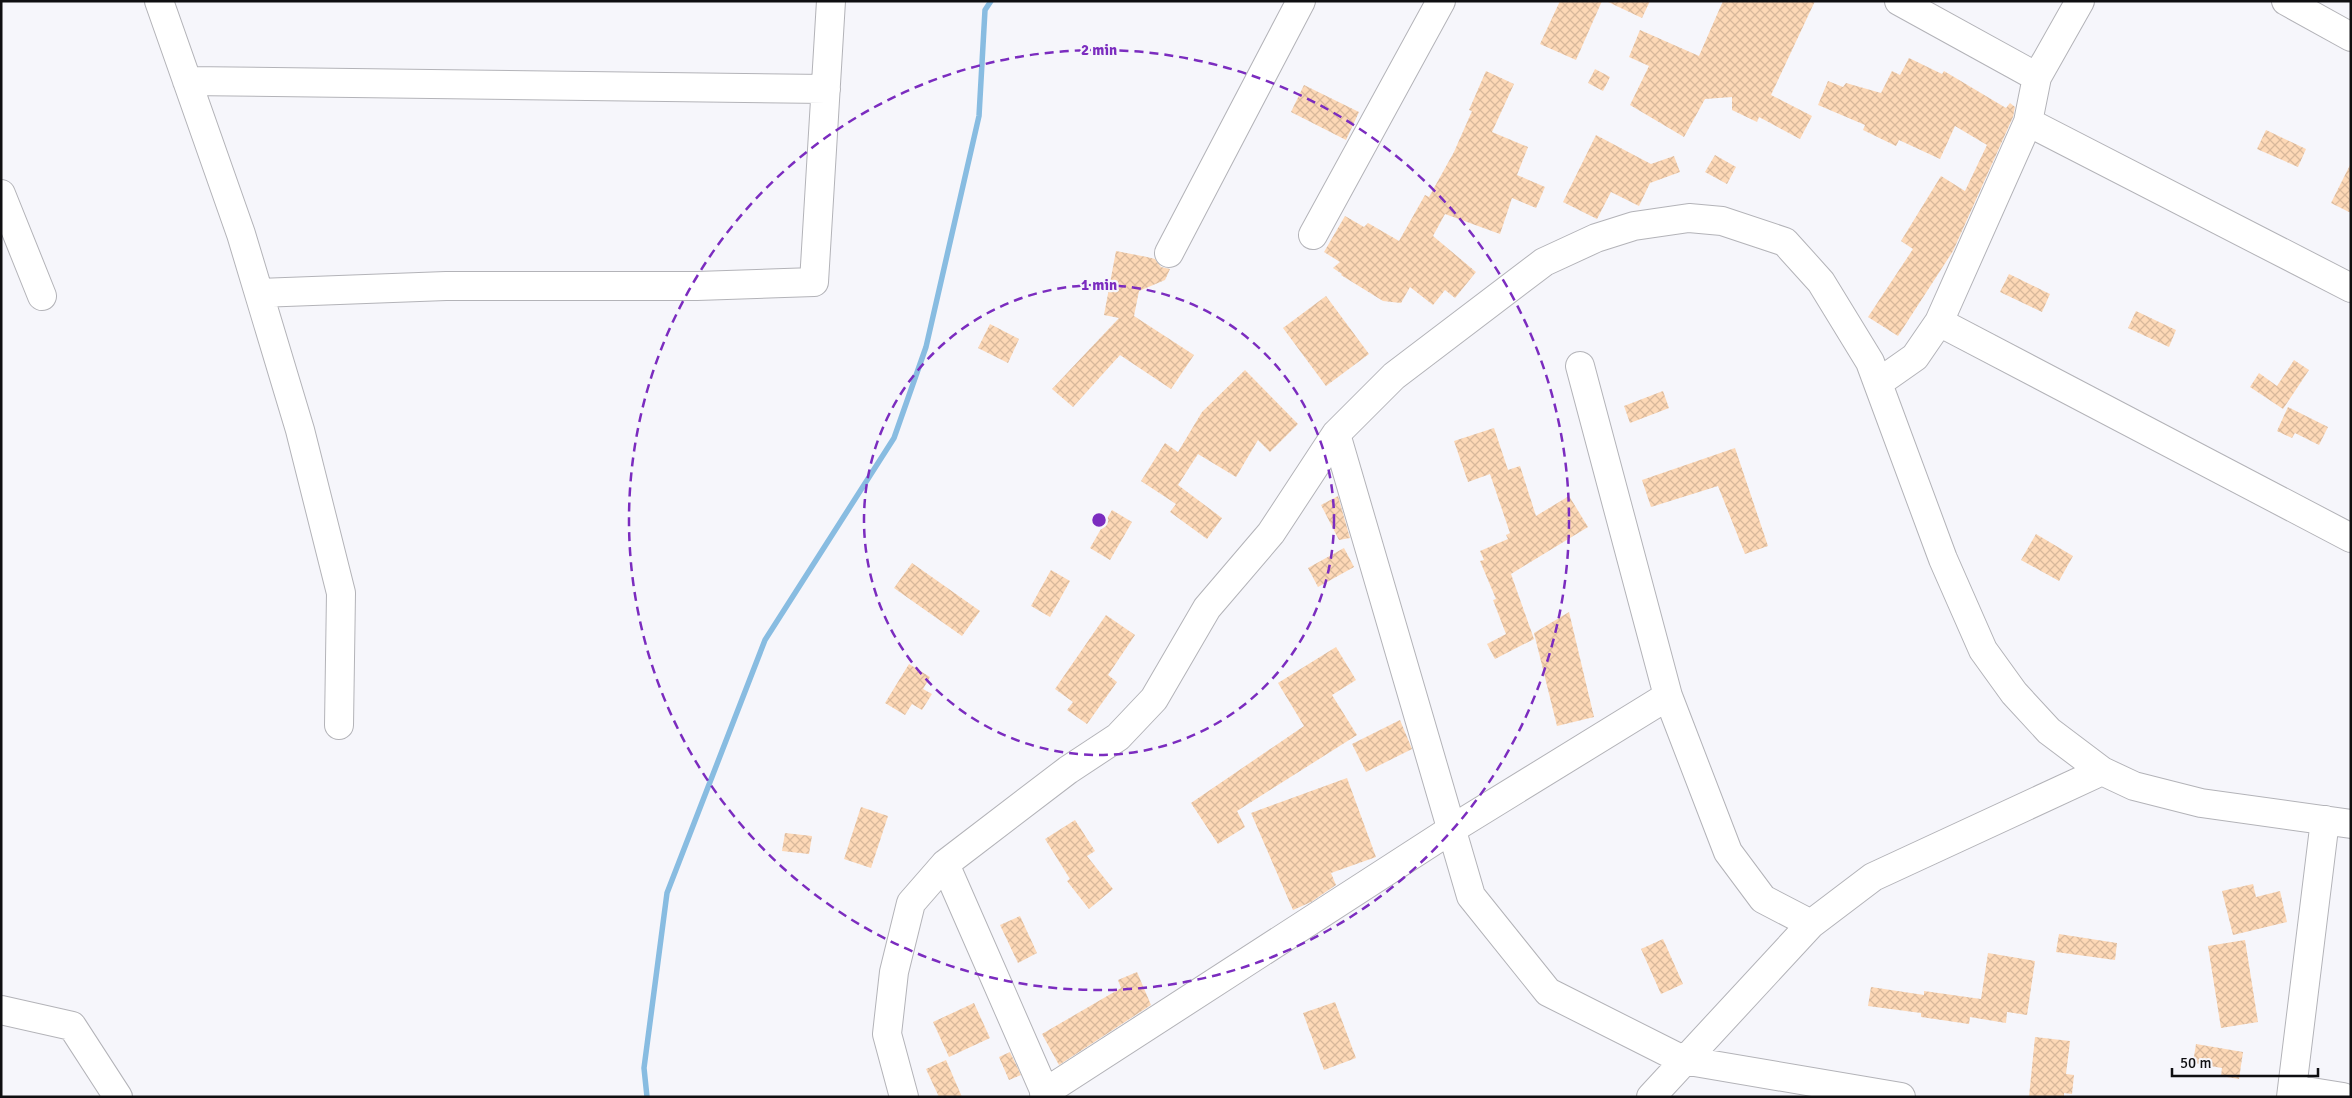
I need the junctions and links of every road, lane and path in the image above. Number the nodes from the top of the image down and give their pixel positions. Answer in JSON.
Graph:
{"nodes":[{"id":1,"x":159,"y":1,"type":"edge"},
{"id":2,"x":831,"y":1,"type":"edge"},
{"id":3,"x":1300,"y":1,"type":"edge"},
{"id":4,"x":1440,"y":1,"type":"edge"},
{"id":5,"x":1899,"y":1,"type":"edge"},
{"id":6,"x":2080,"y":1,"type":"edge"},
{"id":7,"x":2286,"y":1,"type":"edge"},
{"id":8,"x":2351,"y":37,"type":"edge"},
{"id":9,"x":2037,"y":77,"type":"junction"},
{"id":10,"x":187,"y":81,"type":"junction"},
{"id":11,"x":826,"y":88,"type":"junction"},
{"id":12,"x":2028,"y":122,"type":"junction"},
{"id":13,"x":1,"y":194,"type":"edge"},
{"id":14,"x":1314,"y":235,"type":"dead end"},
{"id":15,"x":1168,"y":253,"type":"dead end"},
{"id":16,"x":2351,"y":288,"type":"edge"},
{"id":17,"x":258,"y":293,"type":"junction"},
{"id":18,"x":42,"y":296,"type":"dead end"},
{"id":19,"x":1939,"y":322,"type":"junction"},
{"id":20,"x":1580,"y":366,"type":"dead end"},
{"id":21,"x":1878,"y":383,"type":"junction"},
{"id":22,"x":1336,"y":434,"type":"junction"},
{"id":23,"x":2351,"y":538,"type":"edge"},
{"id":24,"x":1668,"y":696,"type":"junction"},
{"id":25,"x":339,"y":726,"type":"dead end"},
{"id":26,"x":2102,"y":771,"type":"junction"},
{"id":27,"x":2338,"y":822,"type":"edge"},
{"id":28,"x":1452,"y":829,"type":"junction"},
{"id":29,"x":945,"y":864,"type":"junction"},
{"id":30,"x":1811,"y":924,"type":"junction"},
{"id":31,"x":1,"y":1010,"type":"edge"},
{"id":32,"x":1683,"y":1060,"type":"junction"},
{"id":33,"x":1828,"y":1091,"type":"edge"},
{"id":34,"x":2292,"y":1093,"type":"edge"},
{"id":35,"x":1046,"y":1095,"type":"edge"},
{"id":36,"x":118,"y":1097,"type":"edge"},
{"id":37,"x":904,"y":1097,"type":"edge"},
{"id":38,"x":1652,"y":1097,"type":"edge"},
{"id":39,"x":1901,"y":1097,"type":"edge"},
{"id":40,"x":2343,"y":1097,"type":"edge"}],
"edges":[{"from":1,"to":10,"type":"street"},
{"from":2,"to":11,"type":"street"},
{"from":3,"to":15,"type":"street"},
{"from":4,"to":14,"type":"street"},
{"from":5,"to":9,"type":"street"},
{"from":6,"to":9,"type":"street"},
{"from":7,"to":8,"type":"street"},
{"from":9,"to":12,"type":"street"},
{"from":10,"to":11,"type":"street"},
{"from":10,"to":17,"type":"street"},
{"from":11,"to":17,"type":"street"},
{"from":12,"to":16,"type":"street"},
{"from":12,"to":19,"type":"street"},
{"from":13,"to":18,"type":"street"},
{"from":17,"to":25,"type":"street"},
{"from":19,"to":21,"type":"street"},
{"from":19,"to":23,"type":"street"},
{"from":20,"to":24,"type":"street"},
{"from":21,"to":22,"type":"street"},
{"from":21,"to":26,"type":"street"},
{"from":22,"to":28,"type":"street"},
{"from":22,"to":29,"type":"street"},
{"from":24,"to":28,"type":"street"},
{"from":24,"to":30,"type":"street"},
{"from":26,"to":27,"type":"street"},
{"from":26,"to":30,"type":"street"},
{"from":27,"to":34,"type":"street"},
{"from":28,"to":32,"type":"street"},
{"from":28,"to":35,"type":"street"},
{"from":29,"to":35,"type":"street"},
{"from":29,"to":37,"type":"street"},
{"from":30,"to":32,"type":"street"},
{"from":31,"to":36,"type":"street"},
{"from":32,"to":33,"type":"street"},
{"from":32,"to":38,"type":"street"},
{"from":33,"to":39,"type":"street"},
{"from":34,"to":40,"type":"street"}]}
